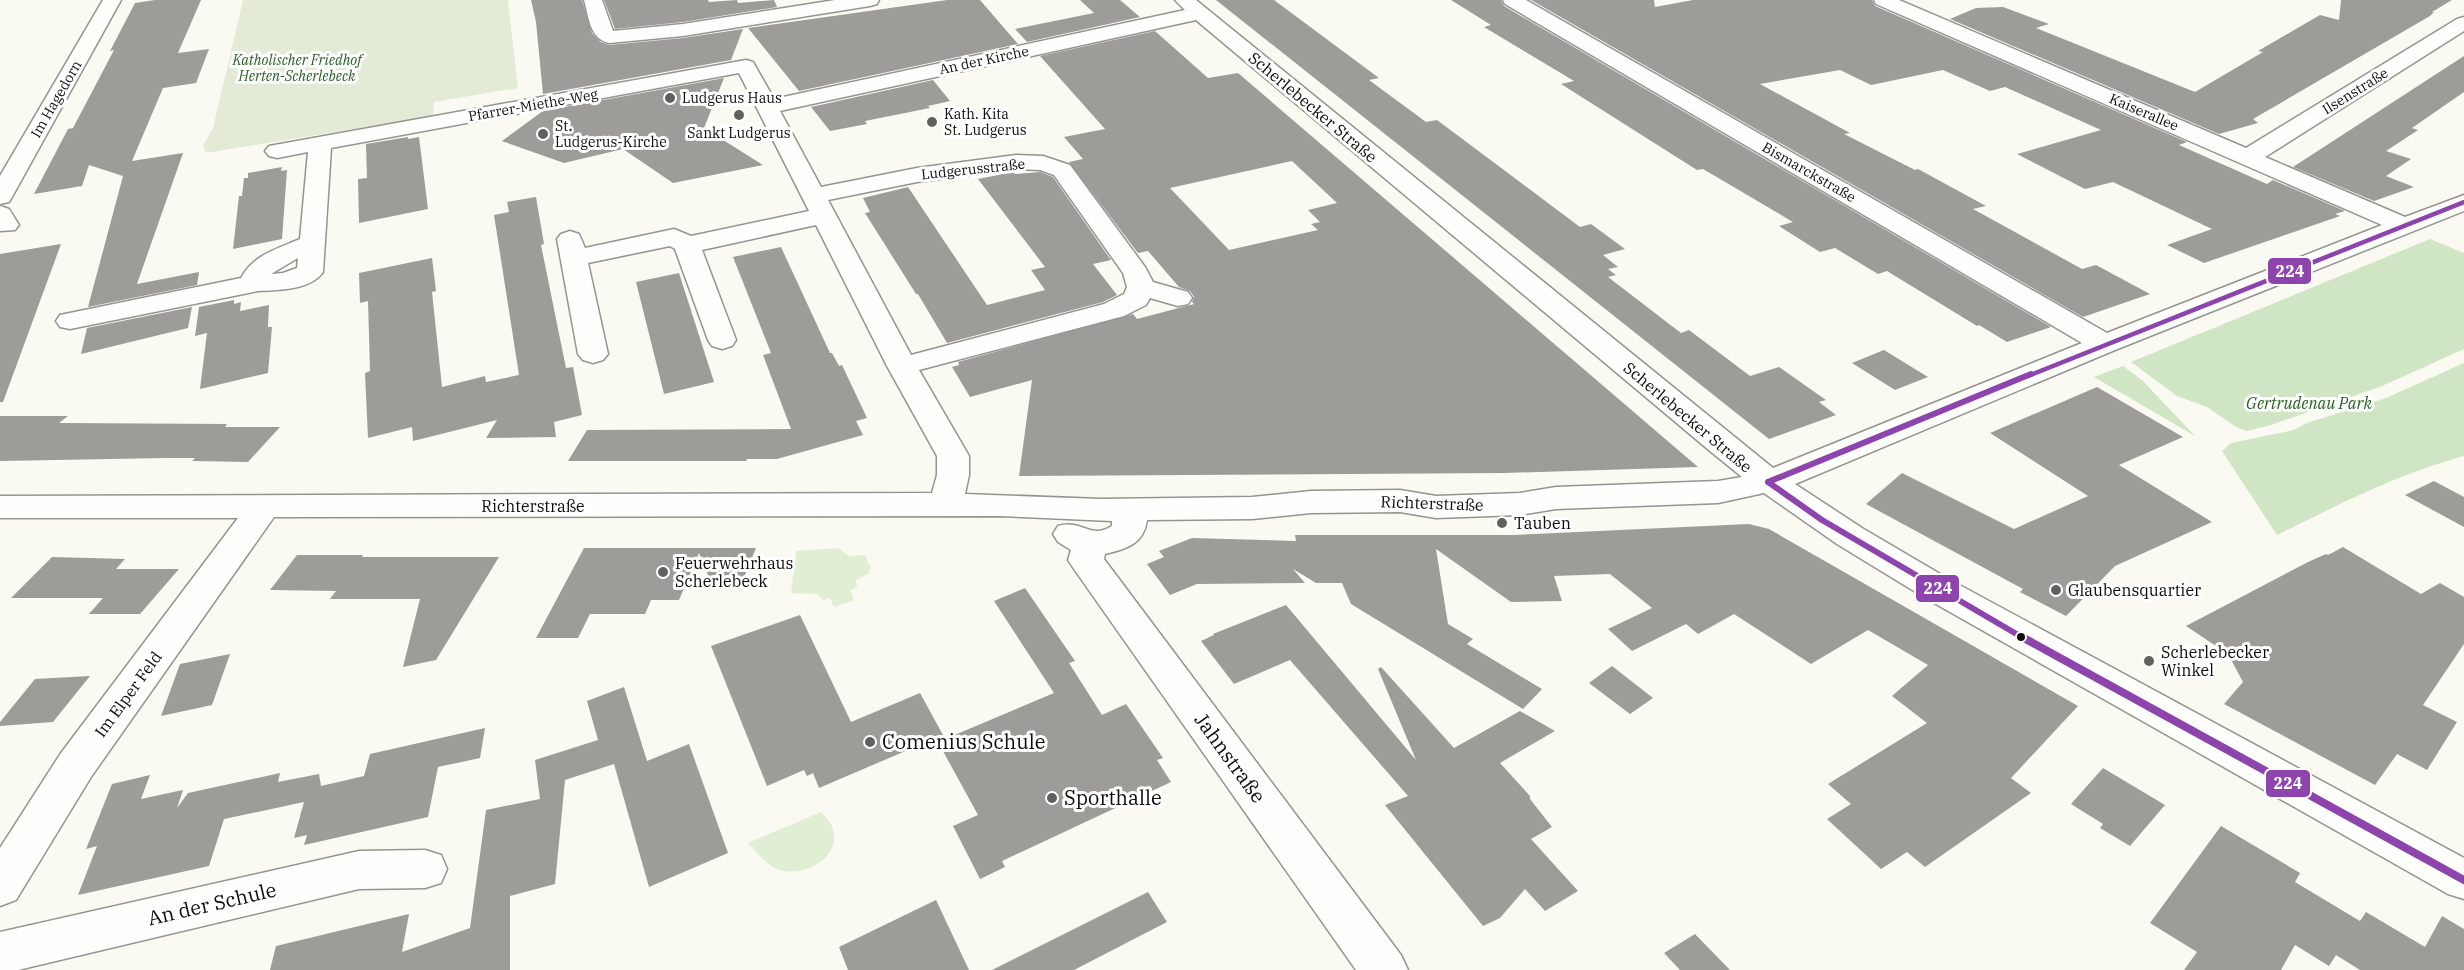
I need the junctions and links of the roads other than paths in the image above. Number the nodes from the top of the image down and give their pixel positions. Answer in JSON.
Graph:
{"nodes":[{"id":1,"x":112,"y":0,"type":"edge"},
{"id":2,"x":593,"y":0,"type":"edge"},
{"id":3,"x":870,"y":0,"type":"edge"},
{"id":4,"x":1512,"y":0,"type":"edge"},
{"id":5,"x":1884,"y":0,"type":"edge"},
{"id":6,"x":1938,"y":3,"type":"dead end"},
{"id":7,"x":1192,"y":7,"type":"edge"},
{"id":8,"x":1913,"y":13,"type":"junction"},
{"id":9,"x":2464,"y":23,"type":"edge"},
{"id":10,"x":742,"y":43,"type":"junction"},
{"id":11,"x":768,"y":107,"type":"junction"},
{"id":12,"x":320,"y":144,"type":"junction"},
{"id":13,"x":278,"y":151,"type":"dead end"},
{"id":14,"x":2244,"y":156,"type":"junction"},
{"id":15,"x":0,"y":197,"type":"edge"},
{"id":16,"x":2464,"y":202,"type":"edge"},
{"id":17,"x":820,"y":206,"type":"junction"},
{"id":18,"x":2403,"y":225,"type":"junction"},
{"id":19,"x":689,"y":250,"type":"junction"},
{"id":20,"x":1140,"y":287,"type":"junction"},
{"id":21,"x":1178,"y":298,"type":"dead end"},
{"id":22,"x":70,"y":321,"type":"dead end"},
{"id":23,"x":722,"y":340,"type":"dead end"},
{"id":24,"x":2105,"y":344,"type":"junction"},
{"id":25,"x":593,"y":354,"type":"dead end"},
{"id":26,"x":902,"y":366,"type":"junction"},
{"id":27,"x":1768,"y":482,"type":"junction"},
{"id":28,"x":944,"y":505,"type":"junction"},
{"id":29,"x":0,"y":507,"type":"edge"},
{"id":30,"x":264,"y":507,"type":"junction"},
{"id":31,"x":1066,"y":510,"type":"junction"},
{"id":32,"x":1131,"y":510,"type":"junction"},
{"id":33,"x":1090,"y":544,"type":"junction"},
{"id":34,"x":425,"y":869,"type":"dead end"},
{"id":35,"x":2464,"y":880,"type":"edge"},
{"id":36,"x":0,"y":886,"type":"edge"},
{"id":37,"x":0,"y":953,"type":"edge"},
{"id":38,"x":1384,"y":970,"type":"edge"}],
"edges":[{"from":1,"to":15,"type":"street","name":"Im Hagedorn"},
{"from":2,"to":10,"type":"street"},
{"from":3,"to":10,"type":"street"},
{"from":4,"to":24,"type":"street","name":"Bismarckstraße"},
{"from":5,"to":8,"type":"street","name":"Kaiserallee"},
{"from":6,"to":8,"type":"street"},
{"from":7,"to":11,"type":"street","name":"An der Kirche"},
{"from":7,"to":27,"type":"street","name":"Scherlebecker Straße"},
{"from":8,"to":14,"type":"street","name":"Kaiserallee"},
{"from":9,"to":14,"type":"street","name":"Ilsenstraße"},
{"from":10,"to":11,"type":"street"},
{"from":10,"to":12,"type":"street","name":"Pfarrer-Miethe-Weg"},
{"from":11,"to":17,"type":"street"},
{"from":12,"to":13,"type":"street","name":"Pfarrer-Miethe-Weg"},
{"from":12,"to":22,"type":"street"},
{"from":14,"to":18,"type":"street","name":"Kaiserallee"},
{"from":16,"to":18,"type":"street","name":"Richterstraße"},
{"from":17,"to":19,"type":"street"},
{"from":17,"to":20,"type":"street","name":"Ludgerusstraße"},
{"from":17,"to":26,"type":"street"},
{"from":18,"to":24,"type":"street","name":"Richterstraße"},
{"from":19,"to":23,"type":"street"},
{"from":19,"to":25,"type":"street"},
{"from":20,"to":21,"type":"street"},
{"from":20,"to":26,"type":"street"},
{"from":24,"to":27,"type":"street","name":"Richterstraße"},
{"from":26,"to":28,"type":"street"},
{"from":27,"to":32,"type":"street","name":"Richterstraße"},
{"from":27,"to":35,"type":"street","name":"Scherlebecker Straße"},
{"from":28,"to":30,"type":"street","name":"Richterstraße"},
{"from":28,"to":31,"type":"street","name":"Richterstraße"},
{"from":29,"to":30,"type":"street","name":"Richterstraße"},
{"from":30,"to":36,"type":"street","name":"Im Elper Feld"},
{"from":31,"to":32,"type":"street","name":"Richterstraße"},
{"from":31,"to":33,"type":"street"},
{"from":32,"to":33,"type":"street"},
{"from":33,"to":38,"type":"street","name":"Jahnstraße"},
{"from":34,"to":37,"type":"street","name":"An der Schule"}]}
